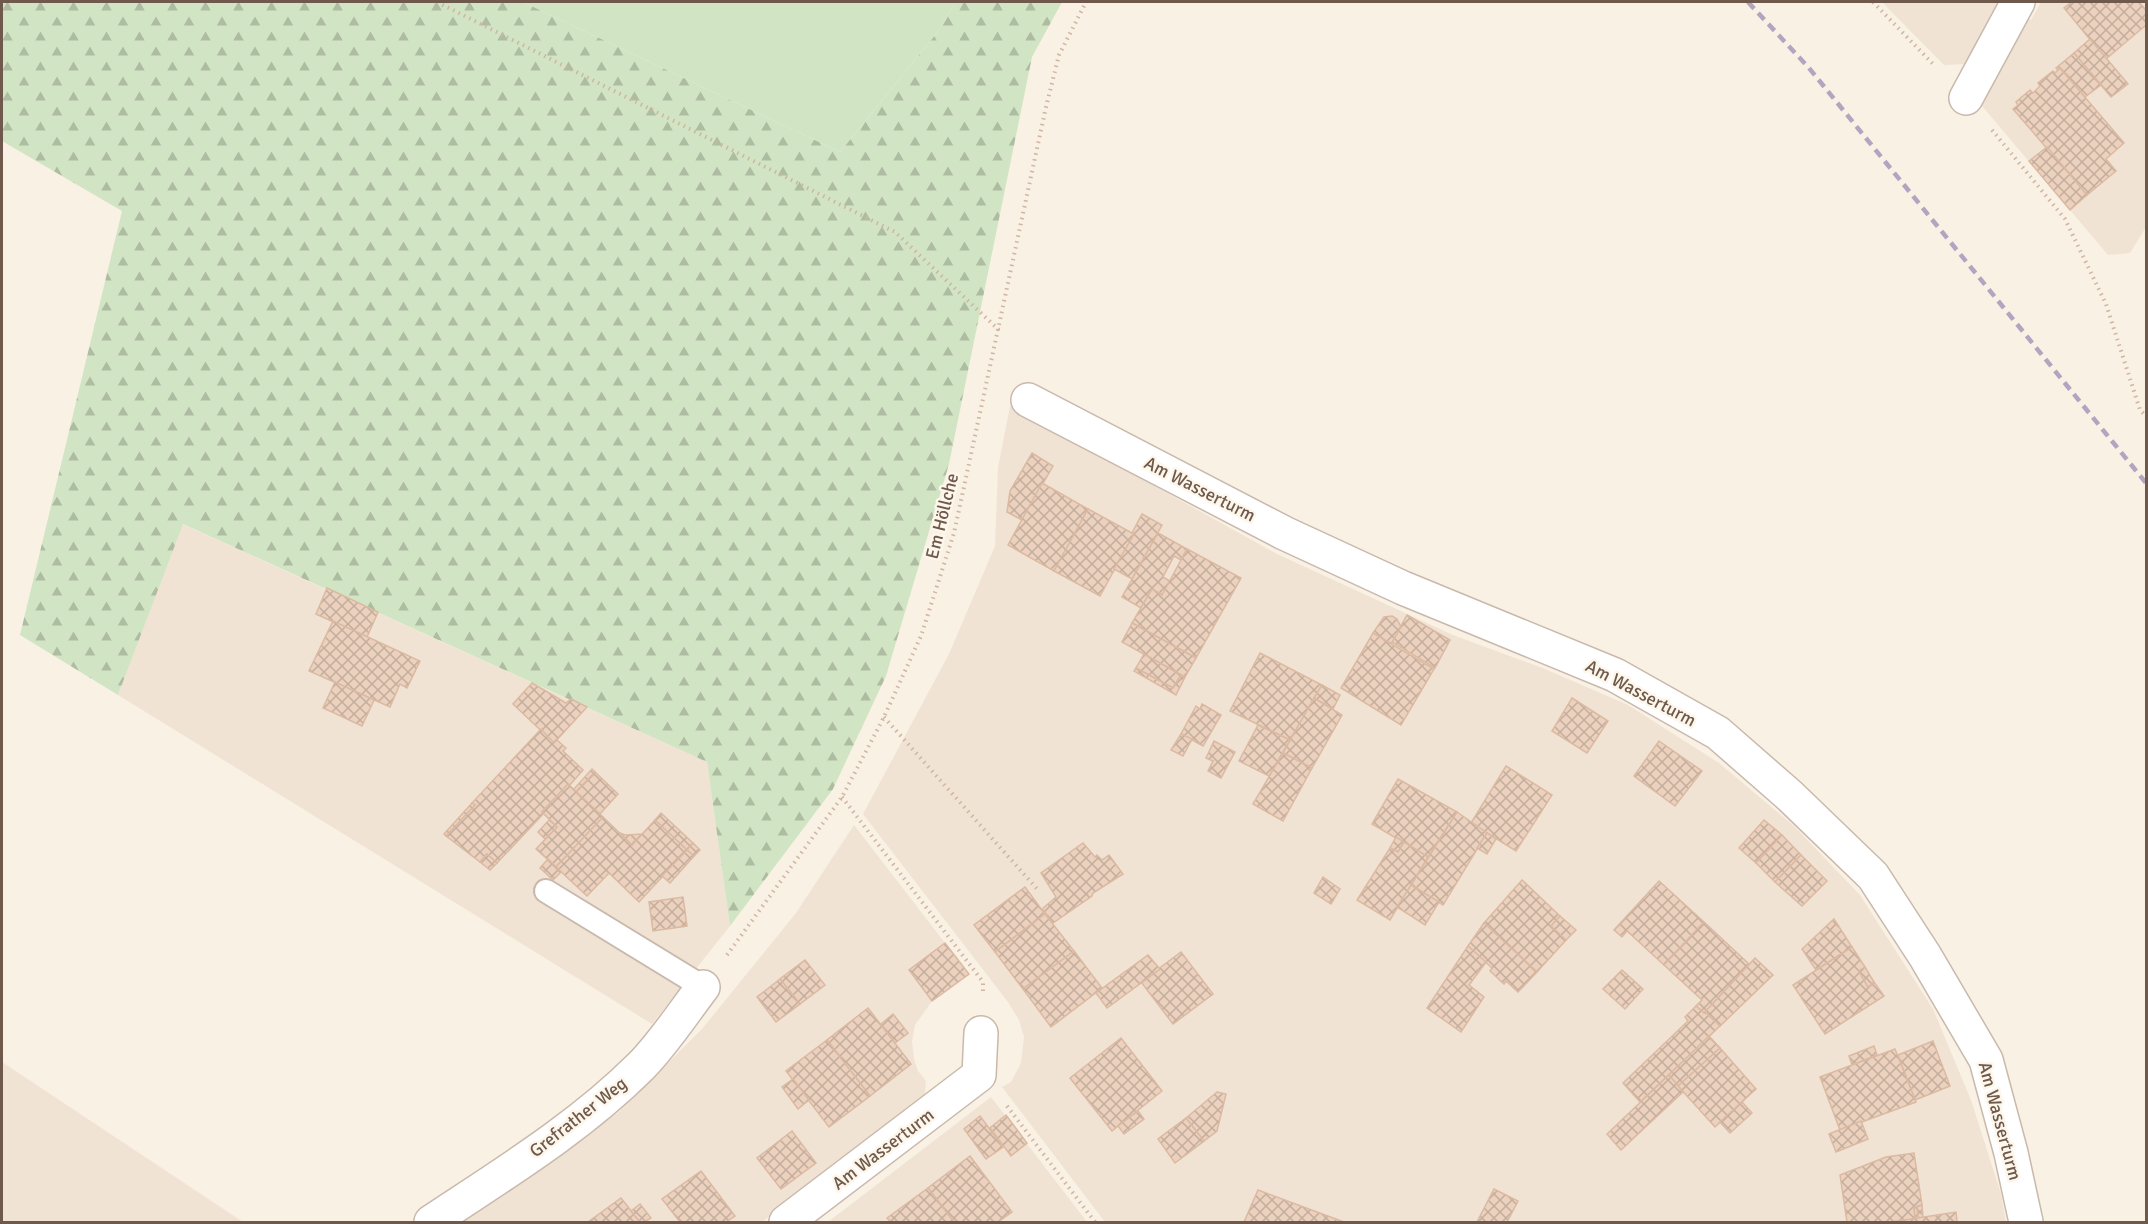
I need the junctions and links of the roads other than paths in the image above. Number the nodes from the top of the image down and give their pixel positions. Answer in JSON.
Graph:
{"nodes":[{"id":1,"x":2018,"y":2,"type":"edge"},
{"id":2,"x":1966,"y":98,"type":"road end"},
{"id":3,"x":1028,"y":400,"type":"dead end"},
{"id":4,"x":546,"y":891,"type":"dead end"},
{"id":5,"x":703,"y":987,"type":"joint"},
{"id":6,"x":981,"y":1033,"type":"road end"},
{"id":7,"x":431,"y":1222,"type":"edge"},
{"id":8,"x":786,"y":1222,"type":"edge"},
{"id":9,"x":2026,"y":1222,"type":"edge"}],
"edges":[{"from":1,"to":2,"type":"street"},
{"from":3,"to":9,"type":"street","name":"Am Wasserturm"},
{"from":4,"to":5,"type":"lane"},
{"from":5,"to":7,"type":"street","name":"Grefrather Weg"},
{"from":6,"to":8,"type":"street","name":"Am Wasserturm"}]}
